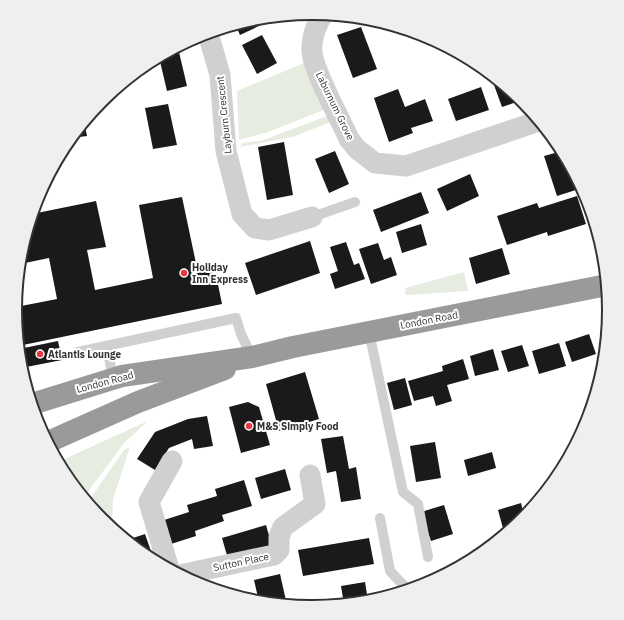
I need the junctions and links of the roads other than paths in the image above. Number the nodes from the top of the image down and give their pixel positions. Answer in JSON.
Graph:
{"nodes":[{"id":1,"x":319,"y":20,"type":"edge"},
{"id":2,"x":210,"y":39,"type":"edge"},
{"id":3,"x":533,"y":123,"type":"edge"},
{"id":4,"x":355,"y":202,"type":"dead end"},
{"id":5,"x":312,"y":217,"type":"joint"},
{"id":6,"x":601,"y":286,"type":"edge"},
{"id":7,"x":369,"y":332,"type":"junction"},
{"id":8,"x":107,"y":347,"type":"junction"},
{"id":9,"x":78,"y":352,"type":"dead end"},
{"id":10,"x":252,"y":357,"type":"junction"},
{"id":11,"x":113,"y":378,"type":"junction"},
{"id":12,"x":37,"y":402,"type":"edge"},
{"id":13,"x":53,"y":440,"type":"edge"},
{"id":14,"x":172,"y":461,"type":"dead end"},
{"id":15,"x":310,"y":475,"type":"dead end"},
{"id":16,"x":380,"y":518,"type":"dead end"},
{"id":17,"x":428,"y":557,"type":"dead end"},
{"id":18,"x":167,"y":561,"type":"edge"},
{"id":19,"x":190,"y":573,"type":"edge"},
{"id":20,"x":404,"y":585,"type":"edge"}],
"edges":[{"from":1,"to":3,"type":"street","name":"Laburnum Grove"},
{"from":2,"to":5,"type":"street","name":"Layburn Crescent"},
{"from":4,"to":5,"type":"lane"},
{"from":6,"to":7,"type":"highway","name":"London Road"},
{"from":7,"to":10,"type":"highway","name":"London Road"},
{"from":7,"to":17,"type":"lane"},
{"from":8,"to":9,"type":"lane"},
{"from":8,"to":10,"type":"lane"},
{"from":8,"to":11,"type":"lane"},
{"from":10,"to":11,"type":"highway","name":"London Road"},
{"from":10,"to":13,"type":"highway","name":"London Road"},
{"from":11,"to":12,"type":"highway","name":"London Road"},
{"from":14,"to":18,"type":"street"},
{"from":15,"to":19,"type":"street","name":"Sutton Place"},
{"from":16,"to":20,"type":"lane"}]}
